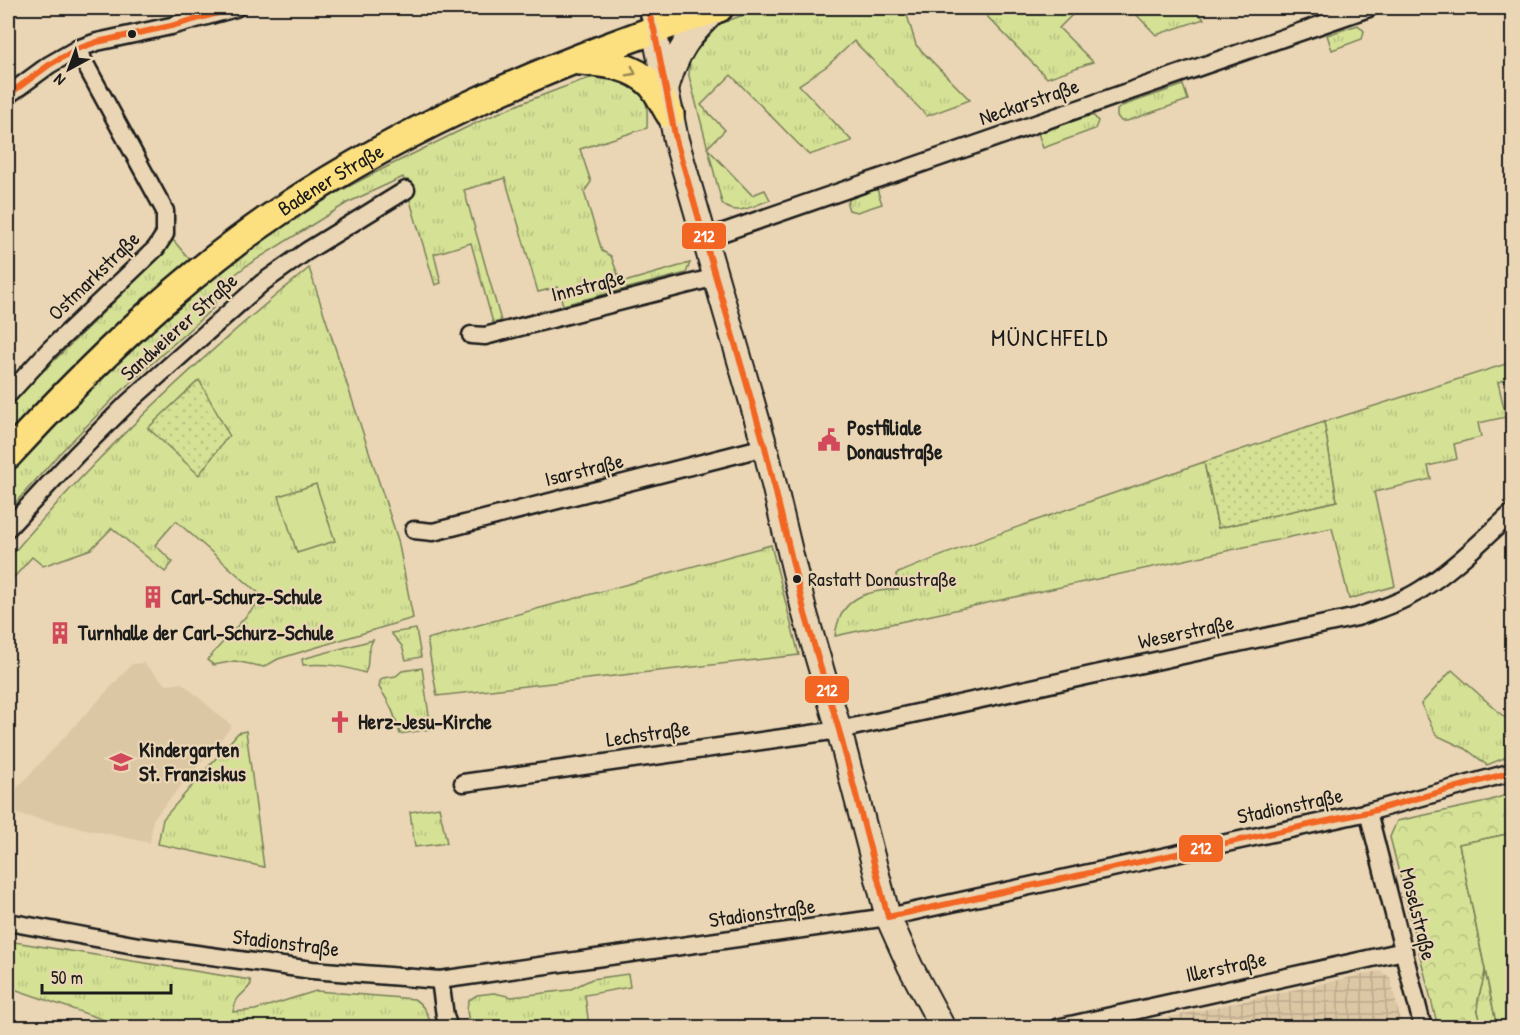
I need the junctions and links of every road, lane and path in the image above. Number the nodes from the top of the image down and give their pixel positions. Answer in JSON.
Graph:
{"nodes":[{"id":1,"x":717,"y":8,"type":"edge"},
{"id":2,"x":1369,"y":8,"type":"edge"},
{"id":3,"x":228,"y":9,"type":"edge"},
{"id":4,"x":651,"y":18,"type":"edge"},
{"id":5,"x":77,"y":49,"type":"junction"},
{"id":6,"x":575,"y":61,"type":"junction"},
{"id":7,"x":8,"y":95,"type":"edge"},
{"id":8,"x":668,"y":103,"type":"junction"},
{"id":9,"x":406,"y":190,"type":"dead end"},
{"id":10,"x":704,"y":239,"type":"junction"},
{"id":11,"x":716,"y":277,"type":"junction"},
{"id":12,"x":471,"y":335,"type":"dead end"},
{"id":13,"x":8,"y":394,"type":"edge"},
{"id":14,"x":765,"y":447,"type":"junction"},
{"id":15,"x":8,"y":455,"type":"edge"},
{"id":16,"x":1512,"y":513,"type":"edge"},
{"id":17,"x":8,"y":528,"type":"edge"},
{"id":18,"x":414,"y":530,"type":"dead end"},
{"id":19,"x":839,"y":730,"type":"junction"},
{"id":20,"x":1512,"y":772,"type":"edge"},
{"id":21,"x":463,"y":783,"type":"dead end"},
{"id":22,"x":1368,"y":812,"type":"junction"},
{"id":23,"x":888,"y":917,"type":"junction"},
{"id":24,"x":8,"y":922,"type":"edge"},
{"id":25,"x":1404,"y":951,"type":"junction"},
{"id":26,"x":440,"y":981,"type":"junction"},
{"id":27,"x":449,"y":1028,"type":"edge"},
{"id":28,"x":943,"y":1028,"type":"edge"},
{"id":29,"x":1057,"y":1028,"type":"edge"},
{"id":30,"x":1423,"y":1028,"type":"edge"}],
"edges":[{"from":1,"to":4,"type":"main road","name":"Badener Straße"},
{"from":1,"to":8,"type":"street"},
{"from":2,"to":10,"type":"street","name":"Neckarstraße"},
{"from":3,"to":5,"type":"street"},
{"from":4,"to":6,"type":"main road","name":"Badener Straße"},
{"from":4,"to":8,"type":"street"},
{"from":5,"to":7,"type":"street"},
{"from":5,"to":13,"type":"street","name":"Ostmarkstraße"},
{"from":6,"to":8,"type":"main road","one_way":true},
{"from":6,"to":15,"type":"main road","name":"Badener Straße"},
{"from":8,"to":10,"type":"street"},
{"from":9,"to":17,"type":"street","name":"Sandweierer Straße"},
{"from":10,"to":11,"type":"street"},
{"from":11,"to":12,"type":"street","name":"Innstraße"},
{"from":11,"to":14,"type":"street"},
{"from":14,"to":18,"type":"street","name":"Isarstraße"},
{"from":14,"to":19,"type":"street"},
{"from":16,"to":19,"type":"street","name":"Weserstraße"},
{"from":19,"to":21,"type":"street","name":"Lechstraße"},
{"from":19,"to":23,"type":"street"},
{"from":20,"to":22,"type":"street","name":"Stadionstraße"},
{"from":22,"to":23,"type":"street","name":"Stadionstraße"},
{"from":22,"to":25,"type":"street","name":"Moselstraße"},
{"from":23,"to":26,"type":"street","name":"Stadionstraße"},
{"from":23,"to":28,"type":"street"},
{"from":24,"to":26,"type":"street","name":"Stadionstraße"},
{"from":25,"to":29,"type":"street","name":"Illerstraße"},
{"from":25,"to":30,"type":"street","name":"Moselstraße"},
{"from":26,"to":27,"type":"street"}]}
